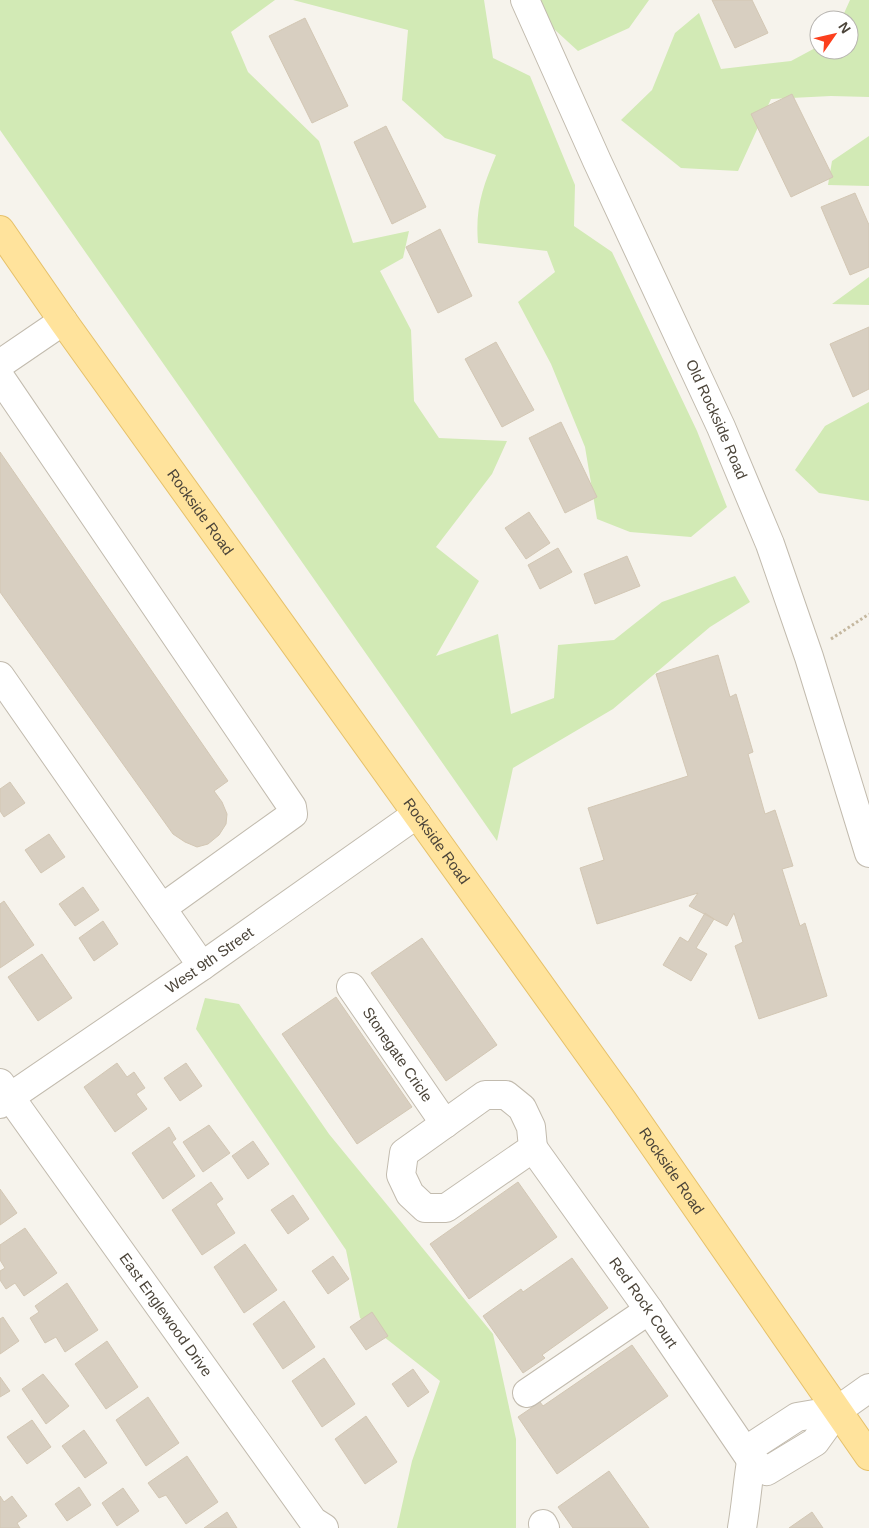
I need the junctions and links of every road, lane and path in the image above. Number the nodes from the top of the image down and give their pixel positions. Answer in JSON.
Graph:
{"nodes":[{"id":1,"x":525,"y":0,"type":"edge"},
{"id":2,"x":0,"y":230,"type":"edge"},
{"id":3,"x":63,"y":321,"type":"junction"},
{"id":4,"x":0,"y":364,"type":"edge"},
{"id":5,"x":0,"y":377,"type":"edge"},
{"id":6,"x":869,"y":614,"type":"edge"},
{"id":7,"x":825,"y":644,"type":"dead end"},
{"id":8,"x":0,"y":676,"type":"edge"},
{"id":9,"x":417,"y":814,"type":"junction"},
{"id":10,"x":869,"y":853,"type":"edge"},
{"id":11,"x":162,"y":908,"type":"junction"},
{"id":12,"x":202,"y":966,"type":"junction"},
{"id":13,"x":350,"y":987,"type":"dead end"},
{"id":14,"x":3,"y":1095,"type":"edge"},
{"id":15,"x":445,"y":1124,"type":"junction"},
{"id":16,"x":533,"y":1148,"type":"junction"},
{"id":17,"x":649,"y":1310,"type":"junction"},
{"id":18,"x":869,"y":1388,"type":"edge"},
{"id":19,"x":527,"y":1393,"type":"dead end"},
{"id":20,"x":838,"y":1410,"type":"junction"},
{"id":21,"x":869,"y":1456,"type":"edge"},
{"id":22,"x":750,"y":1460,"type":"junction"},
{"id":23,"x":324,"y":1528,"type":"edge"},
{"id":24,"x":742,"y":1528,"type":"edge"}],
"edges":[{"from":1,"to":10,"type":"street","name":"Old Rockside Road"},
{"from":2,"to":3,"type":"main road","name":"Rockside Road"},
{"from":3,"to":4,"type":"street"},
{"from":3,"to":9,"type":"main road","name":"Rockside Road"},
{"from":5,"to":11,"type":"street"},
{"from":6,"to":7,"type":"path"},
{"from":8,"to":11,"type":"street"},
{"from":9,"to":12,"type":"street","name":"West 9th Street"},
{"from":9,"to":20,"type":"main road","name":"Rockside Road"},
{"from":11,"to":12,"type":"street"},
{"from":12,"to":14,"type":"street","name":"West 9th Street"},
{"from":13,"to":15,"type":"street","name":"Stonegate Cricle"},
{"from":14,"to":23,"type":"street","name":"East Englewood Drive"},
{"from":15,"to":16,"type":"street"},
{"from":15,"to":16,"type":"street"},
{"from":16,"to":17,"type":"street","name":"Red Rock Court"},
{"from":17,"to":19,"type":"street"},
{"from":17,"to":22,"type":"street","name":"Red Rock Court"},
{"from":18,"to":20,"type":"street"},
{"from":20,"to":21,"type":"main road","name":"Rockside Road"},
{"from":20,"to":22,"type":"street"},
{"from":22,"to":24,"type":"street"}]}
